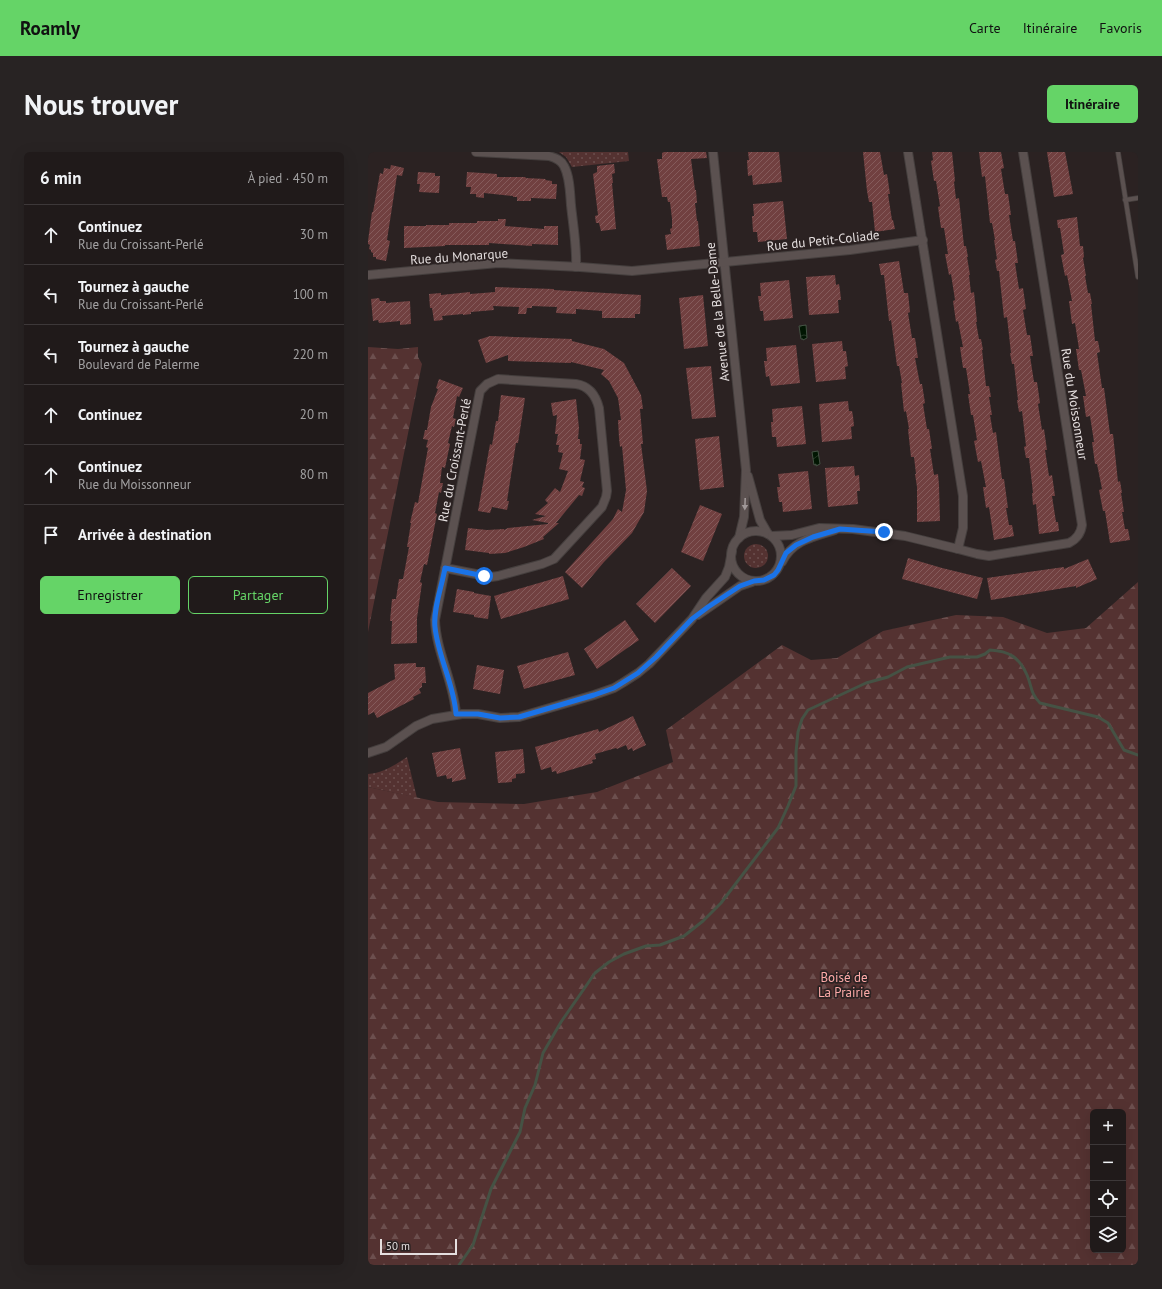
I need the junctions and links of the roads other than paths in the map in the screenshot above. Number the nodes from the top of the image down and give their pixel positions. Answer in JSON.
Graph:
{"nodes":[{"id":1,"x":476,"y":152,"type":"edge"},
{"id":2,"x":713,"y":152,"type":"edge"},
{"id":3,"x":908,"y":152,"type":"edge"},
{"id":4,"x":1023,"y":152,"type":"edge"},
{"id":5,"x":1118,"y":152,"type":"edge"},
{"id":6,"x":1138,"y":198,"type":"edge"},
{"id":7,"x":1125,"y":200,"type":"junction"},
{"id":8,"x":923,"y":240,"type":"junction"},
{"id":9,"x":725,"y":263,"type":"junction"},
{"id":10,"x":576,"y":267,"type":"junction"},
{"id":11,"x":368,"y":275,"type":"edge"},
{"id":12,"x":1138,"y":277,"type":"edge"},
{"id":13,"x":746,"y":470,"type":"junction"},
{"id":14,"x":840,"y":529,"type":"junction"},
{"id":15,"x":770,"y":535,"type":"junction"},
{"id":16,"x":739,"y":538,"type":"junction"},
{"id":17,"x":958,"y":549,"type":"junction"},
{"id":18,"x":732,"y":551,"type":"junction"},
{"id":19,"x":780,"y":564,"type":"junction"},
{"id":20,"x":445,"y":568,"type":"junction"},
{"id":21,"x":754,"y":581,"type":"junction"},
{"id":22,"x":692,"y":619,"type":"junction"},
{"id":23,"x":456,"y":714,"type":"junction"},
{"id":24,"x":368,"y":754,"type":"edge"}],
"edges":[{"from":1,"to":10,"type":"street"},
{"from":2,"to":9,"type":"street","name":"Avenue de la Belle-Dame"},
{"from":3,"to":8,"type":"street"},
{"from":4,"to":17,"type":"street","name":"Rue du Moissonneur"},
{"from":5,"to":7,"type":"lane"},
{"from":6,"to":7,"type":"lane"},
{"from":7,"to":12,"type":"lane"},
{"from":8,"to":9,"type":"street","name":"Rue du Petit-Coliade"},
{"from":8,"to":17,"type":"street"},
{"from":9,"to":10,"type":"street","name":"Rue du Monarque"},
{"from":9,"to":13,"type":"street","name":"Avenue de la Belle-Dame"},
{"from":10,"to":11,"type":"street","name":"Rue du Monarque"},
{"from":13,"to":15,"type":"street","name":"Avenue de la Belle-Dame"},
{"from":13,"to":16,"type":"street","name":"Avenue de la Belle-Dame","one_way":true},
{"from":14,"to":15,"type":"street","name":"Rue du Moissonneur"},
{"from":14,"to":17,"type":"street","name":"Rue du Moissonneur"},
{"from":14,"to":19,"type":"street","name":"Rue du Moissonneur"},
{"from":15,"to":16,"type":"street"},
{"from":15,"to":19,"type":"street"},
{"from":16,"to":18,"type":"street"},
{"from":18,"to":21,"type":"street"},
{"from":18,"to":22,"type":"street"},
{"from":19,"to":21,"type":"street"},
{"from":20,"to":20,"type":"street","name":"Rue du Croissant-Perlé"},
{"from":20,"to":23,"type":"street","name":"Rue du Croissant-Perlé"},
{"from":21,"to":22,"type":"street"},
{"from":22,"to":23,"type":"street"},
{"from":23,"to":24,"type":"street"}]}
